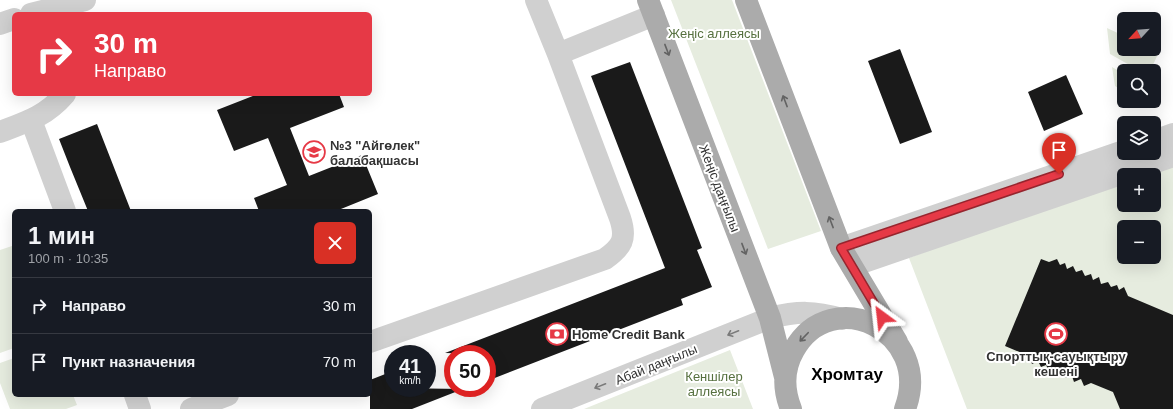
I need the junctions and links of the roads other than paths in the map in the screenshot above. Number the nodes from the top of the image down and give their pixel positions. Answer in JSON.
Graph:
{"nodes":[{"id":1,"x":536,"y":0,"type":"edge"},
{"id":2,"x":746,"y":0,"type":"edge"},
{"id":3,"x":78,"y":5,"type":"edge"},
{"id":4,"x":651,"y":8,"type":"edge"},
{"id":5,"x":41,"y":12,"type":"edge"},
{"id":6,"x":12,"y":20,"type":"edge"},
{"id":7,"x":0,"y":24,"type":"edge"},
{"id":8,"x":558,"y":54,"type":"junction"},
{"id":9,"x":63,"y":96,"type":"edge"},
{"id":10,"x":31,"y":120,"type":"junction"},
{"id":11,"x":0,"y":132,"type":"edge"},
{"id":12,"x":1173,"y":134,"type":"edge"},
{"id":13,"x":1161,"y":138,"type":"edge"},
{"id":14,"x":1117,"y":154,"type":"edge"},
{"id":15,"x":1173,"y":156,"type":"edge"},
{"id":16,"x":64,"y":209,"type":"edge"},
{"id":17,"x":846,"y":257,"type":"junction"},
{"id":18,"x":770,"y":318,"type":"junction"},
{"id":19,"x":842,"y":319,"type":"junction"},
{"id":20,"x":372,"y":341,"type":"edge"},
{"id":21,"x":897,"y":342,"type":"junction"},
{"id":22,"x":911,"y":377,"type":"junction"},
{"id":23,"x":136,"y":397,"type":"edge"},
{"id":24,"x":223,"y":397,"type":"edge"},
{"id":25,"x":787,"y":398,"type":"edge"},
{"id":26,"x":140,"y":409,"type":"edge"},
{"id":27,"x":191,"y":409,"type":"edge"},
{"id":28,"x":542,"y":409,"type":"edge"},
{"id":29,"x":904,"y":409,"type":"edge"},
{"id":30,"x":920,"y":409,"type":"edge"}],
"edges":[{"from":1,"to":8,"type":"street"},
{"from":17,"to":2,"type":"main road","one_way":true},
{"from":3,"to":5,"type":"street"},
{"from":4,"to":8,"type":"street"},
{"from":4,"to":18,"type":"main road","name":"Жеңіс даңғылы","one_way":true},
{"from":6,"to":7,"type":"street"},
{"from":8,"to":20,"type":"street"},
{"from":9,"to":10,"type":"street"},
{"from":10,"to":11,"type":"street"},
{"from":10,"to":16,"type":"street"},
{"from":12,"to":13,"type":"street"},
{"from":14,"to":17,"type":"street"},
{"from":15,"to":17,"type":"street"},
{"from":17,"to":21,"type":"main road"},
{"from":18,"to":19,"type":"street","name":"Абай даңғылы"},
{"from":18,"to":25,"type":"main road","name":"Жеңіс даңғылы"},
{"from":18,"to":28,"type":"street","name":"Абай даңғылы","one_way":true},
{"from":19,"to":21,"type":"main road"},
{"from":19,"to":25,"type":"main road","one_way":true},
{"from":21,"to":22,"type":"main road"},
{"from":22,"to":29,"type":"main road"},
{"from":22,"to":30,"type":"main road"},
{"from":23,"to":26,"type":"street"},
{"from":24,"to":27,"type":"street"}]}
